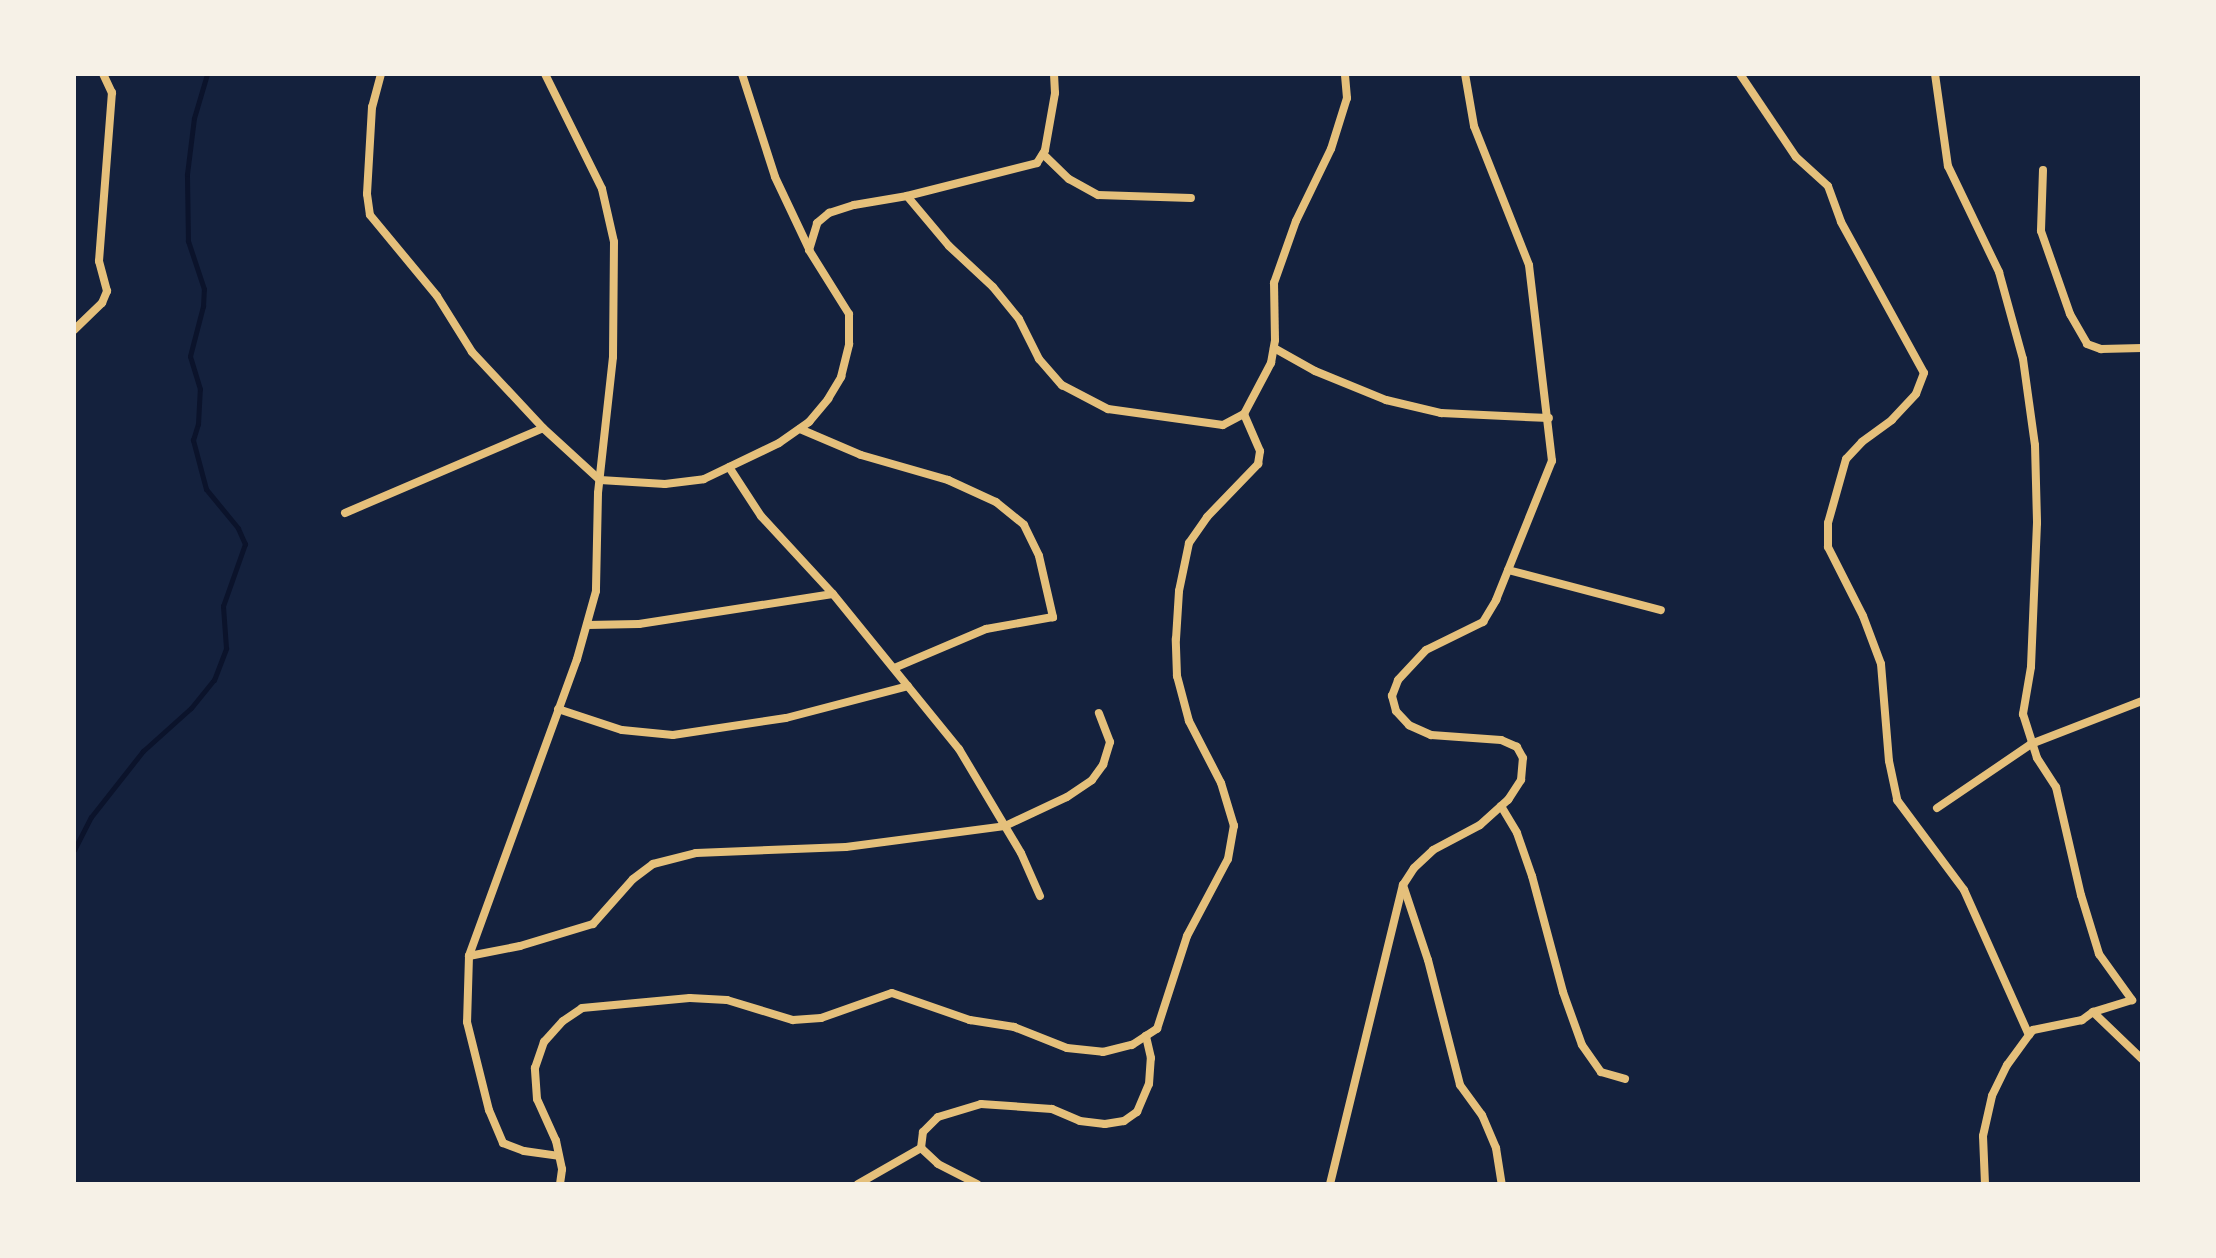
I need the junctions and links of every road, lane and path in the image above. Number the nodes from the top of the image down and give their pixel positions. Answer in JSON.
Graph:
{"nodes":[{"id":1,"x":103,"y":74,"type":"edge"},
{"id":2,"x":381,"y":74,"type":"edge"},
{"id":3,"x":545,"y":74,"type":"edge"},
{"id":4,"x":742,"y":74,"type":"edge"},
{"id":5,"x":1054,"y":74,"type":"edge"},
{"id":6,"x":1345,"y":74,"type":"edge"},
{"id":7,"x":1465,"y":74,"type":"edge"},
{"id":8,"x":1740,"y":74,"type":"edge"},
{"id":9,"x":1935,"y":74,"type":"edge"},
{"id":10,"x":1043,"y":154,"type":"junction"},
{"id":11,"x":2043,"y":170,"type":"dead end"},
{"id":12,"x":907,"y":196,"type":"junction"},
{"id":13,"x":1191,"y":198,"type":"dead end"},
{"id":14,"x":809,"y":250,"type":"junction"},
{"id":15,"x":74,"y":330,"type":"edge"},
{"id":16,"x":1274,"y":348,"type":"junction"},
{"id":17,"x":2142,"y":348,"type":"edge"},
{"id":18,"x":1244,"y":414,"type":"junction"},
{"id":19,"x":1549,"y":418,"type":"junction"},
{"id":20,"x":543,"y":428,"type":"junction"},
{"id":21,"x":800,"y":429,"type":"junction"},
{"id":22,"x":729,"y":467,"type":"junction"},
{"id":23,"x":600,"y":480,"type":"junction"},
{"id":24,"x":345,"y":513,"type":"dead end"},
{"id":25,"x":1508,"y":570,"type":"junction"},
{"id":26,"x":833,"y":594,"type":"junction"},
{"id":27,"x":1661,"y":610,"type":"dead end"},
{"id":28,"x":587,"y":625,"type":"junction"},
{"id":29,"x":894,"y":668,"type":"junction"},
{"id":30,"x":908,"y":686,"type":"junction"},
{"id":31,"x":2142,"y":701,"type":"edge"},
{"id":32,"x":558,"y":709,"type":"junction"},
{"id":33,"x":1099,"y":713,"type":"dead end"},
{"id":34,"x":2031,"y":744,"type":"junction"},
{"id":35,"x":1501,"y":806,"type":"junction"},
{"id":36,"x":1937,"y":808,"type":"dead end"},
{"id":37,"x":1005,"y":826,"type":"junction"},
{"id":38,"x":1403,"y":885,"type":"junction"},
{"id":39,"x":1040,"y":896,"type":"dead end"},
{"id":40,"x":469,"y":956,"type":"junction"},
{"id":41,"x":2093,"y":1012,"type":"junction"},
{"id":42,"x":2029,"y":1035,"type":"junction"},
{"id":43,"x":1146,"y":1036,"type":"junction"},
{"id":44,"x":2142,"y":1059,"type":"edge"},
{"id":45,"x":1625,"y":1079,"type":"dead end"},
{"id":46,"x":921,"y":1148,"type":"junction"},
{"id":47,"x":559,"y":1156,"type":"junction"},
{"id":48,"x":560,"y":1184,"type":"edge"},
{"id":49,"x":858,"y":1184,"type":"edge"},
{"id":50,"x":977,"y":1184,"type":"edge"},
{"id":51,"x":1330,"y":1184,"type":"edge"},
{"id":52,"x":1502,"y":1184,"type":"edge"},
{"id":53,"x":1985,"y":1184,"type":"edge"}],
"edges":[{"from":1,"to":15,"type":"street"},
{"from":2,"to":20,"type":"street"},
{"from":3,"to":23,"type":"street"},
{"from":4,"to":14,"type":"street"},
{"from":5,"to":10,"type":"street"},
{"from":6,"to":16,"type":"street"},
{"from":7,"to":19,"type":"street"},
{"from":8,"to":42,"type":"street"},
{"from":9,"to":34,"type":"street"},
{"from":10,"to":12,"type":"street"},
{"from":10,"to":13,"type":"street"},
{"from":11,"to":17,"type":"street"},
{"from":12,"to":14,"type":"street"},
{"from":12,"to":18,"type":"street"},
{"from":14,"to":21,"type":"street"},
{"from":16,"to":18,"type":"street"},
{"from":16,"to":19,"type":"street"},
{"from":18,"to":43,"type":"street"},
{"from":19,"to":25,"type":"street"},
{"from":20,"to":23,"type":"street"},
{"from":20,"to":24,"type":"street"},
{"from":21,"to":22,"type":"street"},
{"from":21,"to":29,"type":"street"},
{"from":22,"to":23,"type":"street"},
{"from":22,"to":26,"type":"street"},
{"from":23,"to":28,"type":"street"},
{"from":25,"to":27,"type":"street"},
{"from":25,"to":35,"type":"street"},
{"from":26,"to":28,"type":"street"},
{"from":26,"to":29,"type":"street"},
{"from":28,"to":32,"type":"street"},
{"from":29,"to":30,"type":"street"},
{"from":30,"to":32,"type":"street"},
{"from":30,"to":37,"type":"street"},
{"from":31,"to":34,"type":"street"},
{"from":32,"to":40,"type":"street"},
{"from":33,"to":37,"type":"street"},
{"from":34,"to":36,"type":"street"},
{"from":34,"to":41,"type":"street"},
{"from":35,"to":38,"type":"street"},
{"from":35,"to":45,"type":"street"},
{"from":37,"to":39,"type":"street"},
{"from":37,"to":40,"type":"street"},
{"from":38,"to":51,"type":"street"},
{"from":38,"to":52,"type":"street"},
{"from":40,"to":47,"type":"street"},
{"from":41,"to":42,"type":"street"},
{"from":41,"to":44,"type":"street"},
{"from":42,"to":53,"type":"street"},
{"from":43,"to":46,"type":"street"},
{"from":43,"to":47,"type":"street"},
{"from":46,"to":49,"type":"street"},
{"from":46,"to":50,"type":"street"},
{"from":47,"to":48,"type":"street"}]}
